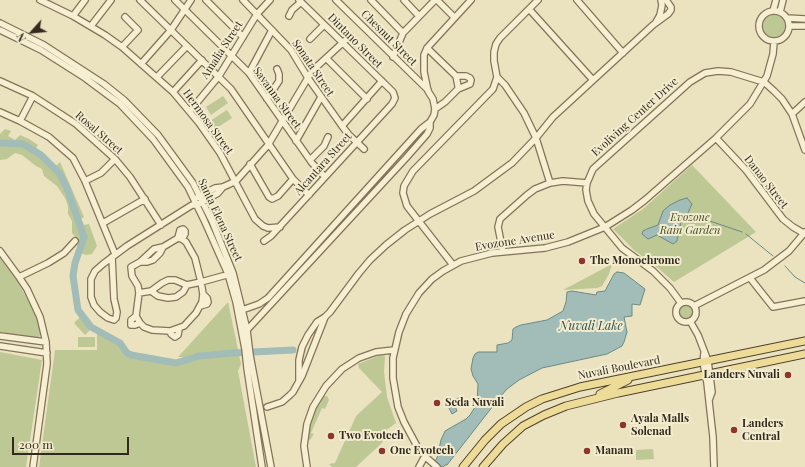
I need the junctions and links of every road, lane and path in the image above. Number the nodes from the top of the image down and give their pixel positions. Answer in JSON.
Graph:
{"nodes":[{"id":1,"x":40,"y":0,"type":"edge"},
{"id":2,"x":56,"y":0,"type":"edge"},
{"id":3,"x":85,"y":0,"type":"edge"},
{"id":4,"x":111,"y":0,"type":"edge"},
{"id":5,"x":140,"y":0,"type":"edge"},
{"id":6,"x":175,"y":0,"type":"edge"},
{"id":7,"x":191,"y":0,"type":"edge"},
{"id":8,"x":206,"y":0,"type":"edge"},
{"id":9,"x":243,"y":0,"type":"edge"},
{"id":10,"x":270,"y":0,"type":"edge"},
{"id":11,"x":336,"y":0,"type":"edge"},
{"id":12,"x":371,"y":0,"type":"edge"},
{"id":13,"x":404,"y":0,"type":"edge"},
{"id":14,"x":436,"y":0,"type":"edge"},
{"id":15,"x":471,"y":0,"type":"edge"},
{"id":16,"x":538,"y":0,"type":"edge"},
{"id":17,"x":577,"y":0,"type":"edge"},
{"id":18,"x":661,"y":0,"type":"edge"},
{"id":19,"x":666,"y":0,"type":"edge"},
{"id":20,"x":776,"y":0,"type":"edge"},
{"id":21,"x":783,"y":0,"type":"edge"},
{"id":22,"x":300,"y":1,"type":"edge"},
{"id":23,"x":52,"y":6,"type":"junction"},
{"id":24,"x":184,"y":9,"type":"junction"},
{"id":25,"x":529,"y":9,"type":"junction"},
{"id":26,"x":773,"y":11,"type":"junction"},
{"id":27,"x":780,"y":12,"type":"junction"},
{"id":28,"x":257,"y":14,"type":"junction"},
{"id":29,"x":73,"y":16,"type":"junction"},
{"id":30,"x":289,"y":16,"type":"dead end"},
{"id":31,"x":419,"y":16,"type":"junction"},
{"id":32,"x":124,"y":17,"type":"dead end"},
{"id":33,"x":454,"y":17,"type":"junction"},
{"id":34,"x":787,"y":18,"type":"junction"},
{"id":35,"x":805,"y":19,"type":"edge"},
{"id":36,"x":0,"y":23,"type":"edge"},
{"id":37,"x":324,"y":25,"type":"junction"},
{"id":38,"x":653,"y":25,"type":"junction"},
{"id":39,"x":91,"y":26,"type":"junction"},
{"id":40,"x":790,"y":26,"type":"junction"},
{"id":41,"x":805,"y":26,"type":"edge"},
{"id":42,"x":0,"y":30,"type":"edge"},
{"id":43,"x":171,"y":30,"type":"junction"},
{"id":44,"x":272,"y":30,"type":"junction"},
{"id":45,"x":403,"y":33,"type":"junction"},
{"id":46,"x":350,"y":36,"type":"dead end"},
{"id":47,"x":243,"y":37,"type":"junction"},
{"id":48,"x":310,"y":39,"type":"dead end"},
{"id":49,"x":342,"y":42,"type":"junction"},
{"id":50,"x":774,"y":42,"type":"junction"},
{"id":51,"x":187,"y":46,"type":"junction"},
{"id":52,"x":122,"y":47,"type":"junction"},
{"id":53,"x":427,"y":48,"type":"junction"},
{"id":54,"x":623,"y":53,"type":"junction"},
{"id":55,"x":231,"y":56,"type":"junction"},
{"id":56,"x":393,"y":57,"type":"junction"},
{"id":57,"x":326,"y":58,"type":"junction"},
{"id":58,"x":202,"y":60,"type":"junction"},
{"id":59,"x":141,"y":64,"type":"junction"},
{"id":60,"x":277,"y":69,"type":"dead end"},
{"id":61,"x":249,"y":73,"type":"junction"},
{"id":62,"x":219,"y":76,"type":"junction"},
{"id":63,"x":456,"y":76,"type":"junction"},
{"id":64,"x":157,"y":77,"type":"junction"},
{"id":65,"x":497,"y":77,"type":"junction"},
{"id":66,"x":308,"y":78,"type":"junction"},
{"id":67,"x":593,"y":80,"type":"junction"},
{"id":68,"x":0,"y":81,"type":"edge"},
{"id":69,"x":382,"y":81,"type":"junction"},
{"id":70,"x":764,"y":82,"type":"junction"},
{"id":71,"x":458,"y":89,"type":"junction"},
{"id":72,"x":428,"y":90,"type":"junction"},
{"id":73,"x":173,"y":92,"type":"junction"},
{"id":74,"x":33,"y":96,"type":"junction"},
{"id":75,"x":321,"y":97,"type":"junction"},
{"id":76,"x":395,"y":98,"type":"joint"},
{"id":77,"x":267,"y":99,"type":"junction"},
{"id":78,"x":367,"y":99,"type":"junction"},
{"id":79,"x":805,"y":102,"type":"edge"},
{"id":80,"x":435,"y":109,"type":"junction"},
{"id":81,"x":190,"y":111,"type":"junction"},
{"id":82,"x":0,"y":113,"type":"edge"},
{"id":83,"x":792,"y":114,"type":"junction"},
{"id":84,"x":20,"y":121,"type":"junction"},
{"id":85,"x":283,"y":121,"type":"junction"},
{"id":86,"x":430,"y":122,"type":"junction"},
{"id":87,"x":342,"y":126,"type":"junction"},
{"id":88,"x":328,"y":137,"type":"dead end"},
{"id":89,"x":536,"y":138,"type":"junction"},
{"id":90,"x":716,"y":138,"type":"junction"},
{"id":91,"x":296,"y":141,"type":"junction"},
{"id":92,"x":357,"y":142,"type":"junction"},
{"id":93,"x":268,"y":145,"type":"junction"},
{"id":94,"x":364,"y":149,"type":"dead end"},
{"id":95,"x":805,"y":150,"type":"edge"},
{"id":96,"x":115,"y":159,"type":"junction"},
{"id":97,"x":310,"y":160,"type":"junction"},
{"id":98,"x":250,"y":164,"type":"junction"},
{"id":99,"x":325,"y":177,"type":"junction"},
{"id":100,"x":293,"y":179,"type":"junction"},
{"id":101,"x":85,"y":181,"type":"junction"},
{"id":102,"x":236,"y":181,"type":"junction"},
{"id":103,"x":550,"y":183,"type":"junction"},
{"id":104,"x":587,"y":183,"type":"junction"},
{"id":105,"x":309,"y":194,"type":"junction"},
{"id":106,"x":145,"y":198,"type":"junction"},
{"id":107,"x":197,"y":201,"type":"junction"},
{"id":108,"x":350,"y":207,"type":"junction"},
{"id":109,"x":356,"y":212,"type":"junction"},
{"id":110,"x":418,"y":221,"type":"junction"},
{"id":111,"x":102,"y":223,"type":"junction"},
{"id":112,"x":161,"y":226,"type":"junction"},
{"id":113,"x":605,"y":226,"type":"junction"},
{"id":114,"x":280,"y":227,"type":"junction"},
{"id":115,"x":805,"y":233,"type":"edge"},
{"id":116,"x":75,"y":241,"type":"dead end"},
{"id":117,"x":264,"y":241,"type":"dead end"},
{"id":118,"x":163,"y":247,"type":"junction"},
{"id":119,"x":0,"y":251,"type":"edge"},
{"id":120,"x":503,"y":252,"type":"junction"},
{"id":121,"x":114,"y":255,"type":"junction"},
{"id":122,"x":140,"y":262,"type":"junction"},
{"id":123,"x":453,"y":265,"type":"junction"},
{"id":124,"x":230,"y":274,"type":"junction"},
{"id":125,"x":19,"y":277,"type":"junction"},
{"id":126,"x":750,"y":278,"type":"junction"},
{"id":127,"x":201,"y":282,"type":"junction"},
{"id":128,"x":187,"y":285,"type":"junction"},
{"id":129,"x":151,"y":291,"type":"junction"},
{"id":130,"x":139,"y":293,"type":"junction"},
{"id":131,"x":805,"y":301,"type":"edge"},
{"id":132,"x":681,"y":303,"type":"junction"},
{"id":133,"x":694,"y":306,"type":"junction"},
{"id":134,"x":242,"y":310,"type":"junction"},
{"id":135,"x":325,"y":317,"type":"junction"},
{"id":136,"x":690,"y":321,"type":"junction"},
{"id":137,"x":247,"y":330,"type":"junction"},
{"id":138,"x":0,"y":336,"type":"edge"},
{"id":139,"x":805,"y":341,"type":"edge"},
{"id":140,"x":46,"y":342,"type":"junction"},
{"id":141,"x":0,"y":346,"type":"edge"},
{"id":142,"x":394,"y":350,"type":"junction"},
{"id":143,"x":248,"y":351,"type":"junction"},
{"id":144,"x":47,"y":353,"type":"junction"},
{"id":145,"x":805,"y":354,"type":"edge"},
{"id":146,"x":706,"y":362,"type":"junction"},
{"id":147,"x":708,"y":374,"type":"junction"},
{"id":148,"x":635,"y":376,"type":"junction"},
{"id":149,"x":299,"y":381,"type":"junction"},
{"id":150,"x":588,"y":400,"type":"junction"},
{"id":151,"x":267,"y":407,"type":"dead end"},
{"id":152,"x":425,"y":456,"type":"junction"},
{"id":153,"x":33,"y":467,"type":"edge"},
{"id":154,"x":262,"y":467,"type":"edge"},
{"id":155,"x":271,"y":467,"type":"edge"},
{"id":156,"x":307,"y":467,"type":"edge"},
{"id":157,"x":419,"y":467,"type":"edge"},
{"id":158,"x":437,"y":467,"type":"edge"},
{"id":159,"x":463,"y":467,"type":"edge"},
{"id":160,"x":483,"y":467,"type":"edge"},
{"id":161,"x":714,"y":467,"type":"edge"}],
"edges":[{"from":1,"to":23,"type":"street","name":"Hermosa Street"},
{"from":2,"to":23,"type":"street"},
{"from":3,"to":29,"type":"street"},
{"from":4,"to":39,"type":"street"},
{"from":5,"to":43,"type":"street"},
{"from":6,"to":24,"type":"street","name":"Savanna Street"},
{"from":7,"to":24,"type":"street"},
{"from":8,"to":47,"type":"street"},
{"from":9,"to":28,"type":"street","name":"Sonata Street"},
{"from":10,"to":28,"type":"street","name":"Amalia Street"},
{"from":11,"to":56,"type":"street","name":"Chesnut Street"},
{"from":12,"to":45,"type":"street"},
{"from":13,"to":31,"type":"street"},
{"from":14,"to":31,"type":"street"},
{"from":14,"to":33,"type":"street"},
{"from":15,"to":33,"type":"street"},
{"from":16,"to":25,"type":"street"},
{"from":17,"to":54,"type":"street"},
{"from":18,"to":38,"type":"street"},
{"from":19,"to":38,"type":"street"},
{"from":20,"to":26,"type":"street"},
{"from":21,"to":27,"type":"street"},
{"from":22,"to":30,"type":"street"},
{"from":22,"to":37,"type":"street","name":"Dintano Street"},
{"from":23,"to":29,"type":"street","name":"Hermosa Street"},
{"from":24,"to":43,"type":"street"},
{"from":24,"to":55,"type":"street","name":"Savanna Street"},
{"from":25,"to":65,"type":"street"},
{"from":25,"to":67,"type":"street"},
{"from":26,"to":27,"type":"street"},
{"from":26,"to":50,"type":"street"},
{"from":27,"to":34,"type":"street"},
{"from":28,"to":44,"type":"street","name":"Sonata Street"},
{"from":28,"to":47,"type":"street","name":"Amalia Street"},
{"from":29,"to":39,"type":"street","name":"Hermosa Street"},
{"from":31,"to":45,"type":"street"},
{"from":32,"to":52,"type":"street"},
{"from":33,"to":53,"type":"street"},
{"from":34,"to":35,"type":"street"},
{"from":34,"to":40,"type":"street"},
{"from":36,"to":107,"type":"street","name":"Santa Elena Street"},
{"from":37,"to":48,"type":"street"},
{"from":37,"to":49,"type":"street","name":"Dintano Street"},
{"from":38,"to":54,"type":"street"},
{"from":39,"to":52,"type":"street","name":"Hermosa Street"},
{"from":40,"to":41,"type":"street"},
{"from":40,"to":50,"type":"street"},
{"from":42,"to":107,"type":"street","name":"Santa Elena Street"},
{"from":43,"to":51,"type":"street"},
{"from":43,"to":59,"type":"street"},
{"from":44,"to":61,"type":"street"},
{"from":44,"to":66,"type":"street","name":"Sonata Street"},
{"from":45,"to":56,"type":"street"},
{"from":46,"to":49,"type":"street"},
{"from":47,"to":55,"type":"street","name":"Amalia Street"},
{"from":49,"to":57,"type":"street"},
{"from":49,"to":69,"type":"street","name":"Dintano Street"},
{"from":50,"to":70,"type":"street","name":"Evozone Avenue"},
{"from":51,"to":58,"type":"street"},
{"from":51,"to":64,"type":"street"},
{"from":52,"to":59,"type":"street","name":"Hermosa Street"},
{"from":53,"to":63,"type":"street"},
{"from":53,"to":72,"type":"street"},
{"from":54,"to":67,"type":"street"},
{"from":55,"to":61,"type":"street","name":"Savanna Street"},
{"from":55,"to":62,"type":"street","name":"Amalia Street"},
{"from":56,"to":72,"type":"street","name":"Chesnut Street"},
{"from":57,"to":66,"type":"street"},
{"from":57,"to":78,"type":"street"},
{"from":58,"to":62,"type":"street"},
{"from":58,"to":73,"type":"street"},
{"from":59,"to":64,"type":"street","name":"Hermosa Street"},
{"from":60,"to":77,"type":"street"},
{"from":61,"to":77,"type":"street","name":"Savanna Street"},
{"from":62,"to":81,"type":"street","name":"Amalia Street"},
{"from":62,"to":93,"type":"street"},
{"from":63,"to":71,"type":"street"},
{"from":63,"to":71,"type":"street"},
{"from":64,"to":73,"type":"street","name":"Hermosa Street"},
{"from":65,"to":89,"type":"street"},
{"from":65,"to":110,"type":"street"},
{"from":66,"to":75,"type":"street","name":"Sonata Street"},
{"from":66,"to":85,"type":"street"},
{"from":67,"to":89,"type":"street"},
{"from":68,"to":74,"type":"street","name":"Rosal Street"},
{"from":69,"to":76,"type":"street","name":"Dintano Street"},
{"from":69,"to":78,"type":"street"},
{"from":70,"to":83,"type":"street"},
{"from":70,"to":90,"type":"street","name":"Evozone Avenue"},
{"from":70,"to":104,"type":"street","name":"Evoliving Center Drive"},
{"from":71,"to":80,"type":"street"},
{"from":72,"to":80,"type":"street"},
{"from":73,"to":81,"type":"street","name":"Hermosa Street"},
{"from":74,"to":84,"type":"street"},
{"from":74,"to":96,"type":"street","name":"Rosal Street"},
{"from":75,"to":87,"type":"street","name":"Sonata Street"},
{"from":75,"to":91,"type":"street"},
{"from":76,"to":92,"type":"street","name":"Alcantara Street"},
{"from":77,"to":85,"type":"street","name":"Savanna Street"},
{"from":78,"to":87,"type":"street"},
{"from":79,"to":83,"type":"street"},
{"from":80,"to":86,"type":"street"},
{"from":81,"to":102,"type":"street","name":"Hermosa Street"},
{"from":82,"to":84,"type":"street"},
{"from":83,"to":95,"type":"street"},
{"from":84,"to":101,"type":"street"},
{"from":85,"to":91,"type":"street","name":"Savanna Street"},
{"from":85,"to":93,"type":"street"},
{"from":86,"to":108,"type":"street"},
{"from":86,"to":109,"type":"street"},
{"from":87,"to":92,"type":"street","name":"Sonata Street"},
{"from":88,"to":97,"type":"street"},
{"from":89,"to":103,"type":"street"},
{"from":89,"to":110,"type":"street"},
{"from":90,"to":113,"type":"street","name":"Evozone Avenue"},
{"from":90,"to":115,"type":"street","name":"Danao Street"},
{"from":91,"to":97,"type":"street","name":"Savanna Street"},
{"from":92,"to":94,"type":"street","name":"Sonata Street"},
{"from":92,"to":99,"type":"street","name":"Alcantara Street"},
{"from":93,"to":98,"type":"street"},
{"from":93,"to":100,"type":"street"},
{"from":96,"to":101,"type":"street"},
{"from":96,"to":106,"type":"street","name":"Rosal Street"},
{"from":97,"to":99,"type":"street","name":"Savanna Street"},
{"from":98,"to":100,"type":"street"},
{"from":98,"to":102,"type":"street"},
{"from":99,"to":105,"type":"street","name":"Alcantara Street"},
{"from":100,"to":105,"type":"street"},
{"from":101,"to":111,"type":"street"},
{"from":102,"to":107,"type":"street"},
{"from":102,"to":114,"type":"street","name":"Hermosa Street"},
{"from":103,"to":104,"type":"street"},
{"from":103,"to":120,"type":"street"},
{"from":104,"to":113,"type":"street","name":"Evoliving Center Drive"},
{"from":105,"to":114,"type":"street","name":"Alcantara Street"},
{"from":106,"to":111,"type":"street"},
{"from":106,"to":112,"type":"street","name":"Rosal Street"},
{"from":107,"to":112,"type":"street"},
{"from":107,"to":124,"type":"street","name":"Santa Elena Street"},
{"from":108,"to":109,"type":"street"},
{"from":108,"to":134,"type":"street"},
{"from":109,"to":137,"type":"street"},
{"from":110,"to":123,"type":"street"},
{"from":110,"to":135,"type":"street"},
{"from":111,"to":121,"type":"street"},
{"from":112,"to":121,"type":"street"},
{"from":113,"to":120,"type":"street","name":"Evozone Avenue"},
{"from":113,"to":132,"type":"street","name":"Evoliving Center Drive"},
{"from":114,"to":117,"type":"street","name":"Alcantara Street"},
{"from":115,"to":126,"type":"street"},
{"from":116,"to":125,"type":"street"},
{"from":118,"to":122,"type":"street"},
{"from":118,"to":122,"type":"street"},
{"from":118,"to":127,"type":"street"},
{"from":119,"to":125,"type":"street"},
{"from":120,"to":123,"type":"street","name":"Evozone Avenue"},
{"from":121,"to":121,"type":"street"},
{"from":122,"to":130,"type":"street"},
{"from":123,"to":142,"type":"street","name":"Evozone Avenue"},
{"from":124,"to":127,"type":"street"},
{"from":124,"to":134,"type":"street","name":"Santa Elena Street"},
{"from":124,"to":143,"type":"street","name":"Santa Elena Street"},
{"from":125,"to":140,"type":"street"},
{"from":126,"to":131,"type":"street"},
{"from":126,"to":133,"type":"street"},
{"from":127,"to":128,"type":"street"},
{"from":127,"to":130,"type":"street"},
{"from":128,"to":129,"type":"street"},
{"from":128,"to":129,"type":"street"},
{"from":129,"to":130,"type":"street"},
{"from":132,"to":133,"type":"street"},
{"from":132,"to":136,"type":"street"},
{"from":133,"to":136,"type":"street"},
{"from":134,"to":137,"type":"street","name":"Santa Elena Street"},
{"from":135,"to":149,"type":"street"},
{"from":135,"to":149,"type":"street"},
{"from":136,"to":146,"type":"street"},
{"from":137,"to":143,"type":"street","name":"Santa Elena Street"},
{"from":138,"to":140,"type":"street"},
{"from":139,"to":146,"type":"main road","name":"Nuvali Boulevard"},
{"from":140,"to":144,"type":"street"},
{"from":141,"to":144,"type":"street"},
{"from":142,"to":152,"type":"street","name":"Evozone Avenue"},
{"from":142,"to":156,"type":"street"},
{"from":143,"to":154,"type":"street","name":"Santa Elena Street"},
{"from":143,"to":155,"type":"street","name":"Santa Elena Street"},
{"from":144,"to":153,"type":"street"},
{"from":145,"to":147,"type":"main road"},
{"from":146,"to":147,"type":"street"},
{"from":146,"to":148,"type":"main road","name":"Nuvali Boulevard"},
{"from":147,"to":150,"type":"main road"},
{"from":147,"to":161,"type":"street"},
{"from":148,"to":150,"type":"main road"},
{"from":148,"to":159,"type":"main road","name":"Nuvali Boulevard"},
{"from":149,"to":151,"type":"street"},
{"from":150,"to":160,"type":"main road"},
{"from":152,"to":157,"type":"street"},
{"from":152,"to":158,"type":"street","name":"Evozone Avenue"}]}
